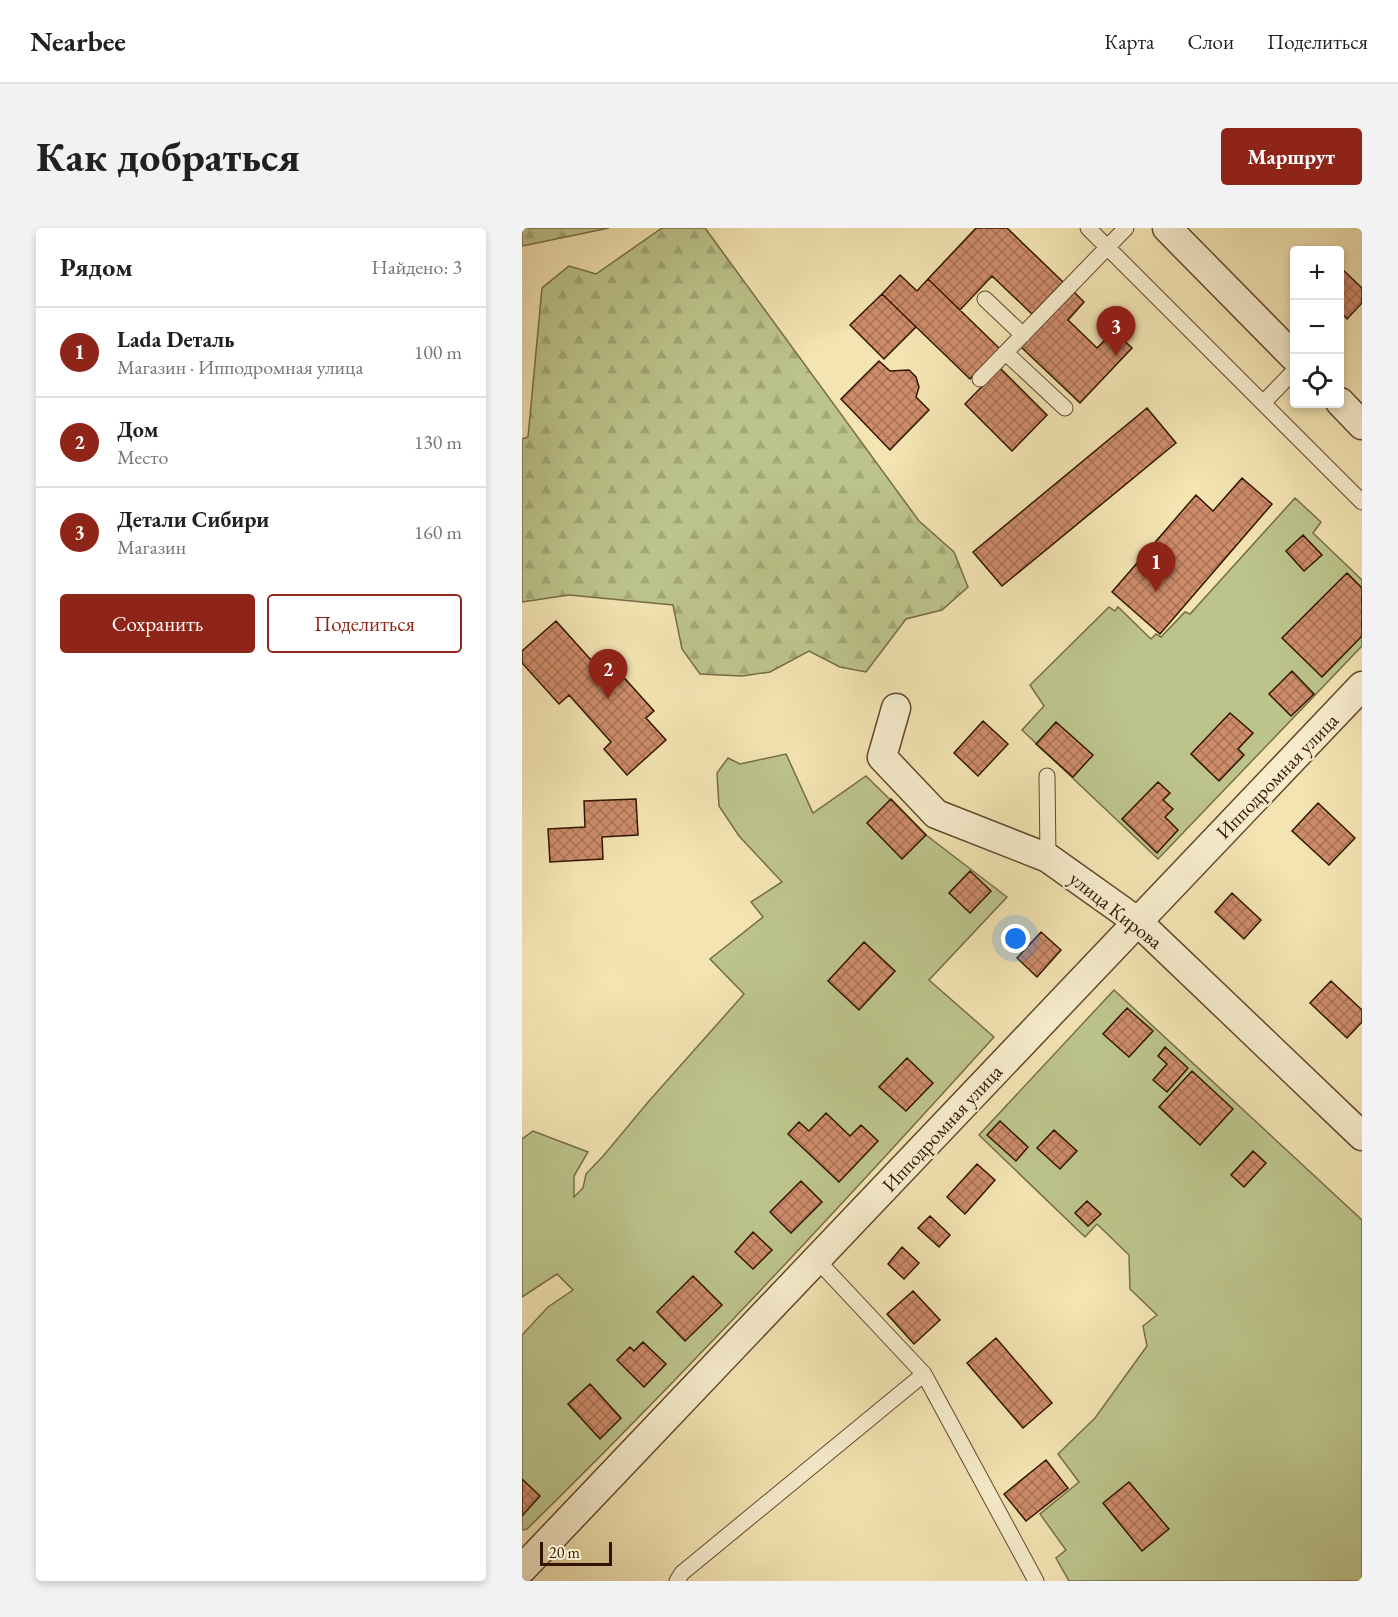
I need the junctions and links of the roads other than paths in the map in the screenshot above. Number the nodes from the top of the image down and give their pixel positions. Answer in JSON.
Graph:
{"nodes":[{"id":1,"x":1088,"y":228,"type":"edge"},
{"id":2,"x":1126,"y":228,"type":"edge"},
{"id":3,"x":1167,"y":228,"type":"edge"},
{"id":4,"x":1107,"y":247,"type":"junction"},
{"id":5,"x":986,"y":299,"type":"dead end"},
{"id":6,"x":1023,"y":335,"type":"junction"},
{"id":7,"x":1006,"y":352,"type":"junction"},
{"id":8,"x":1291,"y":354,"type":"edge"},
{"id":9,"x":1290,"y":375,"type":"edge"},
{"id":10,"x":980,"y":379,"type":"dead end"},
{"id":11,"x":1263,"y":403,"type":"junction"},
{"id":12,"x":1344,"y":406,"type":"edge"},
{"id":13,"x":1065,"y":408,"type":"dead end"},
{"id":14,"x":1362,"y":425,"type":"edge"},
{"id":15,"x":1362,"y":502,"type":"edge"},
{"id":16,"x":1362,"y":686,"type":"edge"},
{"id":17,"x":896,"y":708,"type":"dead end"},
{"id":18,"x":1047,"y":776,"type":"dead end"},
{"id":19,"x":1048,"y":858,"type":"junction"},
{"id":20,"x":1138,"y":922,"type":"junction"},
{"id":21,"x":1362,"y":1136,"type":"edge"},
{"id":22,"x":818,"y":1260,"type":"junction"},
{"id":23,"x":924,"y":1374,"type":"junction"},
{"id":24,"x":526,"y":1560,"type":"edge"},
{"id":25,"x":684,"y":1578,"type":"edge"},
{"id":26,"x":1036,"y":1581,"type":"edge"}],
"edges":[{"from":1,"to":4,"type":"lane"},
{"from":2,"to":4,"type":"lane"},
{"from":3,"to":8,"type":"street"},
{"from":4,"to":6,"type":"lane"},
{"from":4,"to":11,"type":"lane"},
{"from":5,"to":6,"type":"lane"},
{"from":6,"to":7,"type":"lane"},
{"from":7,"to":10,"type":"lane"},
{"from":7,"to":13,"type":"lane"},
{"from":9,"to":11,"type":"lane"},
{"from":11,"to":15,"type":"lane"},
{"from":12,"to":14,"type":"street"},
{"from":16,"to":20,"type":"street","name":"Ипподромная улица"},
{"from":17,"to":19,"type":"street","name":"улица Кирова"},
{"from":18,"to":19,"type":"lane"},
{"from":19,"to":20,"type":"street","name":"улица Кирова"},
{"from":20,"to":21,"type":"street","name":"улица Кирова"},
{"from":20,"to":22,"type":"street","name":"Ипподромная улица"},
{"from":22,"to":23,"type":"lane"},
{"from":22,"to":24,"type":"street","name":"Ипподромная улица"},
{"from":23,"to":25,"type":"lane"},
{"from":23,"to":26,"type":"lane"}]}
